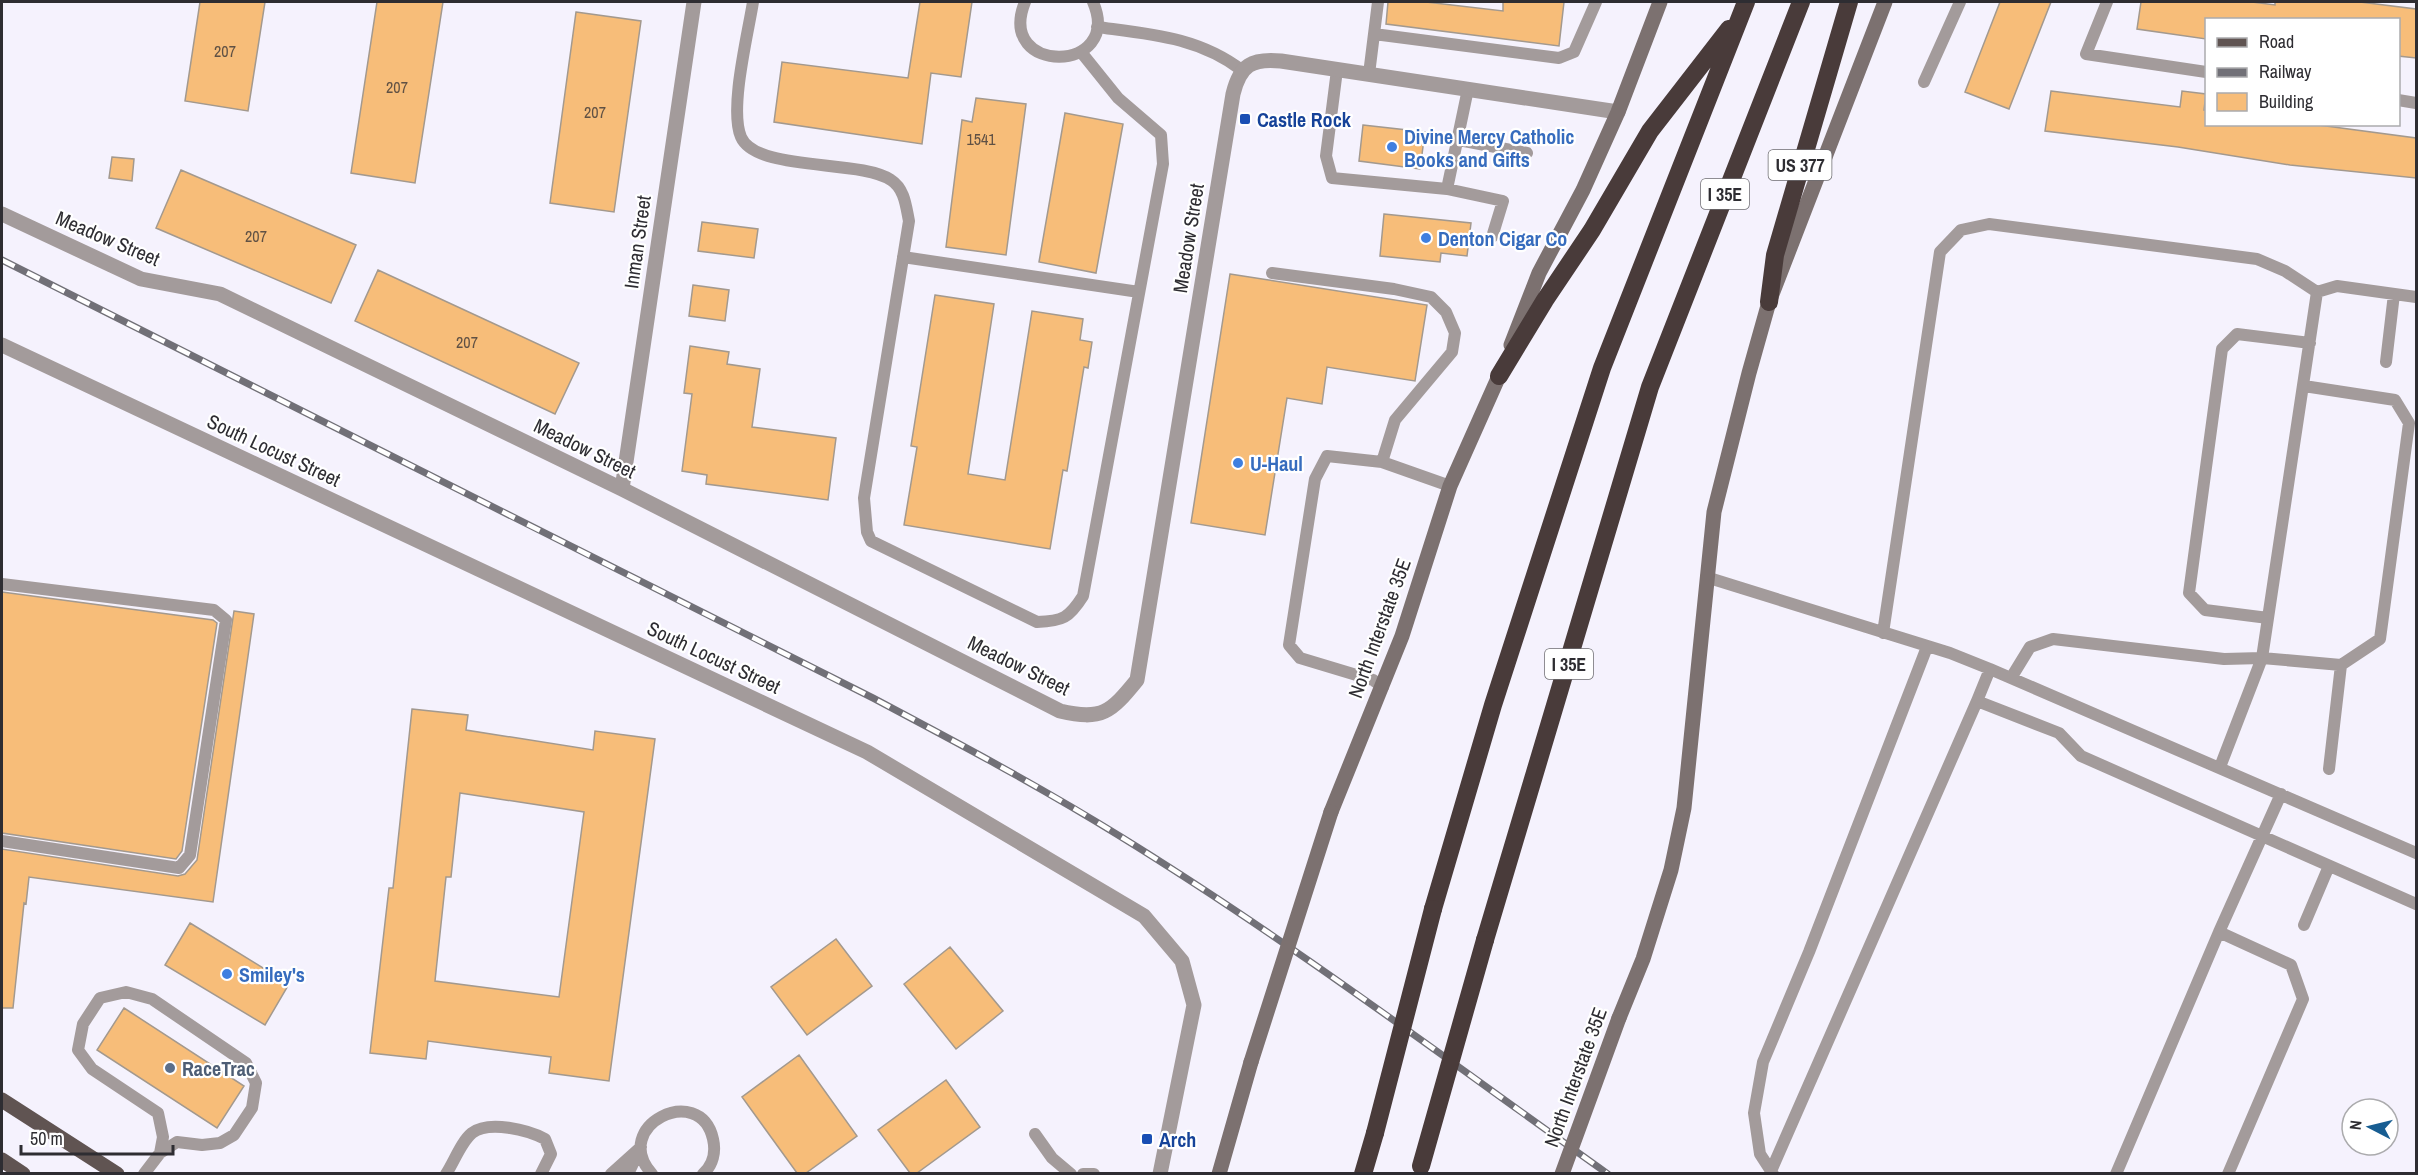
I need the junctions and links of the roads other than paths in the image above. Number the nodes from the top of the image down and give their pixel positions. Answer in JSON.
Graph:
{"nodes":[{"id":1,"x":694,"y":2,"type":"edge"},
{"id":2,"x":753,"y":2,"type":"edge"},
{"id":3,"x":1025,"y":2,"type":"edge"},
{"id":4,"x":1093,"y":2,"type":"edge"},
{"id":5,"x":1378,"y":2,"type":"edge"},
{"id":6,"x":1596,"y":2,"type":"edge"},
{"id":7,"x":1660,"y":2,"type":"edge"},
{"id":8,"x":1802,"y":2,"type":"edge"},
{"id":9,"x":1849,"y":2,"type":"edge"},
{"id":10,"x":1885,"y":2,"type":"edge"},
{"id":11,"x":1960,"y":2,"type":"edge"},
{"id":12,"x":2107,"y":2,"type":"edge"},
{"id":13,"x":1744,"y":6,"type":"edge"},
{"id":14,"x":1097,"y":27,"type":"junction"},
{"id":15,"x":1374,"y":34,"type":"junction"},
{"id":16,"x":1081,"y":52,"type":"junction"},
{"id":17,"x":1243,"y":70,"type":"junction"},
{"id":18,"x":1337,"y":70,"type":"junction"},
{"id":19,"x":2205,"y":72,"type":"edge"},
{"id":20,"x":1369,"y":74,"type":"junction"},
{"id":21,"x":1924,"y":82,"type":"dead end"},
{"id":22,"x":1468,"y":89,"type":"junction"},
{"id":23,"x":2400,"y":100,"type":"edge"},
{"id":24,"x":2416,"y":103,"type":"edge"},
{"id":25,"x":1618,"y":112,"type":"junction"},
{"id":26,"x":1459,"y":140,"type":"junction"},
{"id":27,"x":1527,"y":153,"type":"dead end"},
{"id":28,"x":1447,"y":189,"type":"junction"},
{"id":29,"x":2,"y":214,"type":"edge"},
{"id":30,"x":1492,"y":237,"type":"dead end"},
{"id":31,"x":903,"y":257,"type":"junction"},
{"id":32,"x":1272,"y":273,"type":"dead end"},
{"id":33,"x":1139,"y":292,"type":"junction"},
{"id":34,"x":2318,"y":292,"type":"junction"},
{"id":35,"x":2394,"y":294,"type":"junction"},
{"id":36,"x":2416,"y":297,"type":"edge"},
{"id":37,"x":1769,"y":302,"type":"junction"},
{"id":38,"x":2310,"y":343,"type":"junction"},
{"id":39,"x":2,"y":345,"type":"edge"},
{"id":40,"x":2386,"y":362,"type":"dead end"},
{"id":41,"x":1499,"y":376,"type":"junction"},
{"id":42,"x":2304,"y":386,"type":"junction"},
{"id":43,"x":1382,"y":462,"type":"junction"},
{"id":44,"x":1450,"y":486,"type":"junction"},
{"id":45,"x":622,"y":489,"type":"junction"},
{"id":46,"x":1706,"y":578,"type":"junction"},
{"id":47,"x":2,"y":584,"type":"edge"},
{"id":48,"x":2268,"y":618,"type":"junction"},
{"id":49,"x":1883,"y":633,"type":"junction"},
{"id":50,"x":1928,"y":647,"type":"junction"},
{"id":51,"x":2262,"y":658,"type":"junction"},
{"id":52,"x":2341,"y":665,"type":"junction"},
{"id":53,"x":1990,"y":669,"type":"junction"},
{"id":54,"x":2011,"y":678,"type":"junction"},
{"id":55,"x":1383,"y":687,"type":"junction"},
{"id":56,"x":1977,"y":701,"type":"junction"},
{"id":57,"x":2220,"y":767,"type":"junction"},
{"id":58,"x":2329,"y":769,"type":"dead end"},
{"id":59,"x":2281,"y":794,"type":"junction"},
{"id":60,"x":2261,"y":836,"type":"junction"},
{"id":61,"x":2,"y":841,"type":"edge"},
{"id":62,"x":2416,"y":853,"type":"edge"},
{"id":63,"x":2329,"y":866,"type":"junction"},
{"id":64,"x":2416,"y":904,"type":"edge"},
{"id":65,"x":2304,"y":925,"type":"dead end"},
{"id":66,"x":2219,"y":932,"type":"junction"},
{"id":67,"x":2,"y":1100,"type":"edge"},
{"id":68,"x":1035,"y":1134,"type":"dead end"},
{"id":69,"x":641,"y":1147,"type":"junction"},
{"id":70,"x":160,"y":1153,"type":"junction"},
{"id":71,"x":2,"y":1160,"type":"edge"},
{"id":72,"x":1420,"y":1170,"type":"edge"},
{"id":73,"x":1772,"y":1172,"type":"edge"},
{"id":74,"x":23,"y":1173,"type":"edge"},
{"id":75,"x":117,"y":1173,"type":"edge"},
{"id":76,"x":144,"y":1173,"type":"edge"},
{"id":77,"x":446,"y":1173,"type":"edge"},
{"id":78,"x":541,"y":1173,"type":"edge"},
{"id":79,"x":611,"y":1173,"type":"edge"},
{"id":80,"x":628,"y":1173,"type":"edge"},
{"id":81,"x":652,"y":1173,"type":"edge"},
{"id":82,"x":704,"y":1173,"type":"edge"},
{"id":83,"x":1071,"y":1173,"type":"edge"},
{"id":84,"x":1083,"y":1173,"type":"edge"},
{"id":85,"x":1094,"y":1173,"type":"edge"},
{"id":86,"x":1160,"y":1173,"type":"edge"},
{"id":87,"x":1219,"y":1173,"type":"edge"},
{"id":88,"x":1363,"y":1173,"type":"edge"},
{"id":89,"x":1562,"y":1173,"type":"edge"},
{"id":90,"x":2116,"y":1173,"type":"edge"},
{"id":91,"x":2228,"y":1173,"type":"edge"}],
"edges":[{"from":1,"to":45,"type":"street","name":"Inman Street"},
{"from":2,"to":31,"type":"lane"},
{"from":3,"to":16,"type":"lane"},
{"from":4,"to":14,"type":"lane"},
{"from":5,"to":15,"type":"lane"},
{"from":6,"to":15,"type":"lane"},
{"from":7,"to":25,"type":"main road","name":"North Interstate 35E"},
{"from":8,"to":72,"type":"highway","number":"I 35E","bridge":true},
{"from":9,"to":37,"type":"highway","number":"US 377"},
{"from":10,"to":37,"type":"main road","name":"North Interstate 35E"},
{"from":11,"to":21,"type":"lane"},
{"from":12,"to":19,"type":"lane"},
{"from":13,"to":41,"type":"highway"},
{"from":13,"to":88,"type":"highway","number":"I 35E","bridge":true},
{"from":14,"to":16,"type":"lane"},
{"from":14,"to":17,"type":"lane"},
{"from":15,"to":20,"type":"lane"},
{"from":16,"to":33,"type":"lane"},
{"from":17,"to":18,"type":"street"},
{"from":17,"to":45,"type":"street","name":"Meadow Street"},
{"from":18,"to":20,"type":"street"},
{"from":18,"to":28,"type":"lane"},
{"from":20,"to":22,"type":"street"},
{"from":22,"to":25,"type":"street"},
{"from":22,"to":26,"type":"lane"},
{"from":23,"to":24,"type":"lane"},
{"from":25,"to":41,"type":"main road","name":"North Interstate 35E"},
{"from":26,"to":27,"type":"lane"},
{"from":26,"to":28,"type":"lane"},
{"from":28,"to":30,"type":"lane"},
{"from":29,"to":45,"type":"street","name":"Meadow Street"},
{"from":31,"to":33,"type":"lane"},
{"from":31,"to":33,"type":"lane"},
{"from":32,"to":43,"type":"lane"},
{"from":34,"to":35,"type":"lane"},
{"from":34,"to":38,"type":"lane"},
{"from":34,"to":49,"type":"lane"},
{"from":35,"to":36,"type":"lane"},
{"from":35,"to":40,"type":"lane"},
{"from":37,"to":46,"type":"main road","name":"North Interstate 35E"},
{"from":38,"to":42,"type":"lane"},
{"from":38,"to":48,"type":"lane"},
{"from":39,"to":86,"type":"street","name":"South Locust Street"},
{"from":41,"to":44,"type":"main road","name":"North Interstate 35E"},
{"from":42,"to":48,"type":"lane"},
{"from":42,"to":52,"type":"lane"},
{"from":43,"to":44,"type":"lane"},
{"from":43,"to":55,"type":"lane"},
{"from":44,"to":55,"type":"main road","name":"North Interstate 35E"},
{"from":46,"to":49,"type":"lane"},
{"from":46,"to":89,"type":"main road","name":"North Interstate 35E","bridge":true},
{"from":47,"to":61,"type":"lane"},
{"from":48,"to":51,"type":"lane"},
{"from":49,"to":50,"type":"lane"},
{"from":50,"to":53,"type":"lane"},
{"from":50,"to":73,"type":"lane"},
{"from":51,"to":52,"type":"lane"},
{"from":51,"to":54,"type":"lane"},
{"from":51,"to":57,"type":"lane"},
{"from":52,"to":58,"type":"lane"},
{"from":53,"to":54,"type":"lane"},
{"from":53,"to":56,"type":"lane"},
{"from":54,"to":57,"type":"lane"},
{"from":55,"to":87,"type":"main road","name":"North Interstate 35E","bridge":true},
{"from":56,"to":60,"type":"lane"},
{"from":56,"to":73,"type":"lane"},
{"from":57,"to":59,"type":"lane"},
{"from":59,"to":60,"type":"lane"},
{"from":59,"to":62,"type":"lane"},
{"from":60,"to":63,"type":"lane"},
{"from":60,"to":66,"type":"lane"},
{"from":63,"to":64,"type":"lane"},
{"from":63,"to":65,"type":"lane"},
{"from":66,"to":90,"type":"lane"},
{"from":66,"to":91,"type":"lane"},
{"from":67,"to":75,"type":"main road"},
{"from":68,"to":83,"type":"lane"},
{"from":69,"to":79,"type":"lane"},
{"from":69,"to":80,"type":"lane"},
{"from":69,"to":81,"type":"lane"},
{"from":69,"to":82,"type":"lane"},
{"from":70,"to":70,"type":"lane"},
{"from":70,"to":76,"type":"lane"},
{"from":71,"to":74,"type":"main road"},
{"from":77,"to":78,"type":"lane"},
{"from":84,"to":85,"type":"lane"}]}
